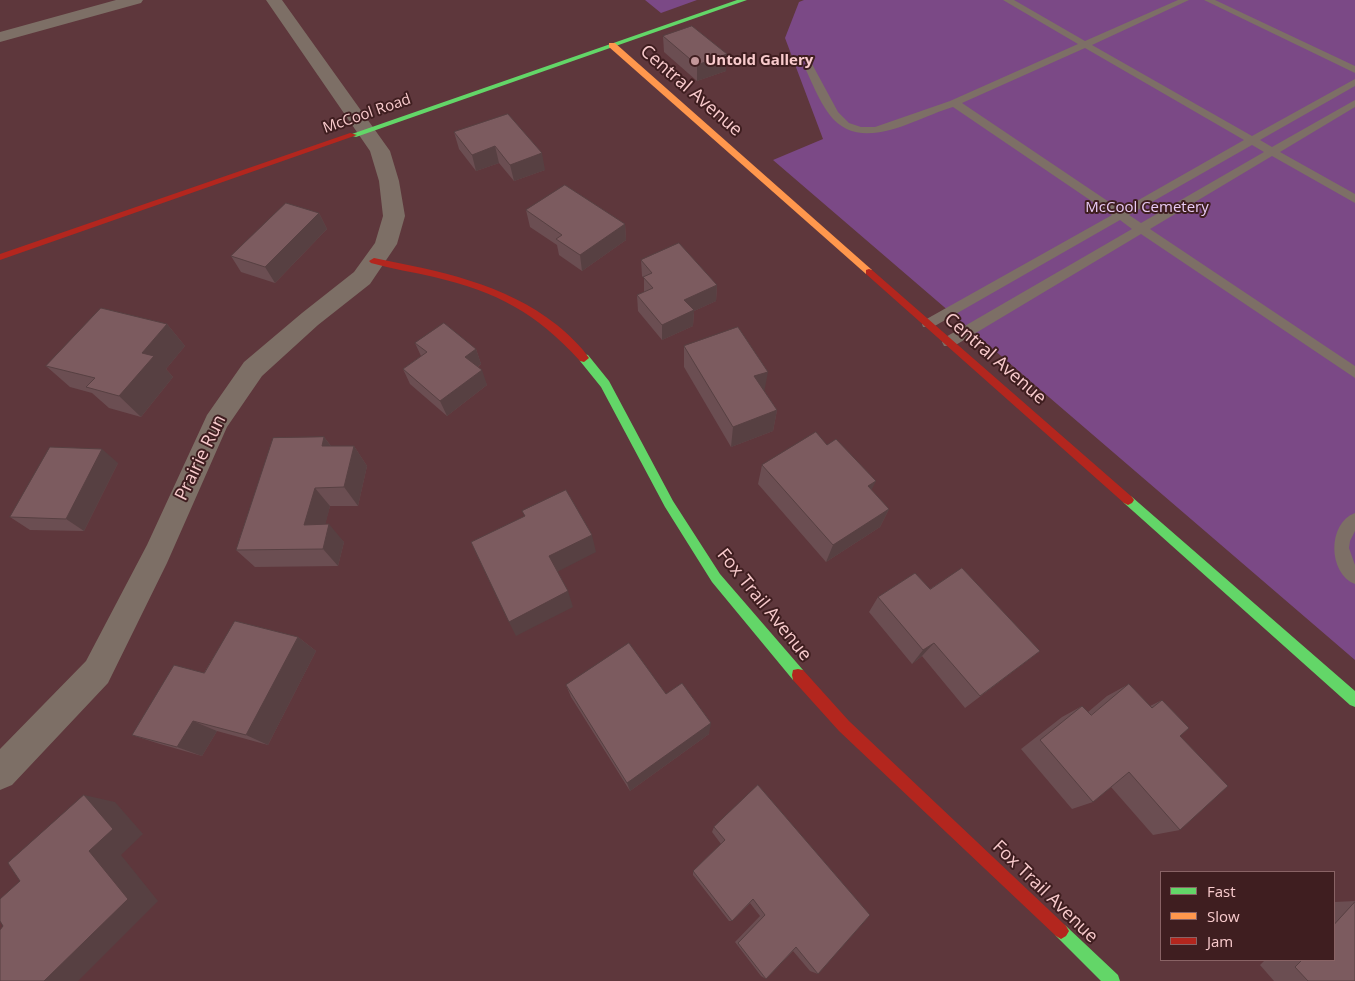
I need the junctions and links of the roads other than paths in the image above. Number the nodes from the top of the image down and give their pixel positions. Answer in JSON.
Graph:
{"nodes":[{"id":1,"x":135,"y":0,"type":"edge"},
{"id":2,"x":274,"y":0,"type":"edge"},
{"id":3,"x":744,"y":0,"type":"edge"},
{"id":4,"x":1007,"y":0,"type":"edge"},
{"id":5,"x":1185,"y":0,"type":"edge"},
{"id":6,"x":1208,"y":0,"type":"edge"},
{"id":7,"x":0,"y":37,"type":"edge"},
{"id":8,"x":612,"y":45,"type":"junction"},
{"id":9,"x":1086,"y":45,"type":"junction"},
{"id":10,"x":809,"y":66,"type":"dead end"},
{"id":11,"x":1355,"y":70,"type":"edge"},
{"id":12,"x":1355,"y":82,"type":"edge"},
{"id":13,"x":954,"y":103,"type":"junction"},
{"id":14,"x":1355,"y":103,"type":"edge"},
{"id":15,"x":366,"y":130,"type":"junction"},
{"id":16,"x":1252,"y":140,"type":"junction"},
{"id":17,"x":1273,"y":152,"type":"junction"},
{"id":18,"x":1355,"y":200,"type":"edge"},
{"id":19,"x":1120,"y":214,"type":"junction"},
{"id":20,"x":1142,"y":229,"type":"junction"},
{"id":21,"x":0,"y":257,"type":"edge"},
{"id":22,"x":374,"y":261,"type":"junction"},
{"id":23,"x":928,"y":324,"type":"junction"},
{"id":24,"x":949,"y":342,"type":"junction"},
{"id":25,"x":1355,"y":372,"type":"edge"},
{"id":26,"x":1355,"y":520,"type":"edge"},
{"id":27,"x":1355,"y":578,"type":"edge"},
{"id":28,"x":1355,"y":700,"type":"edge"},
{"id":29,"x":0,"y":773,"type":"edge"},
{"id":30,"x":1112,"y":981,"type":"edge"}],
"edges":[{"from":1,"to":7,"type":"street"},
{"from":2,"to":15,"type":"street","name":"Prairie Run"},
{"from":3,"to":8,"type":"street","name":"McCool Road"},
{"from":4,"to":9,"type":"lane"},
{"from":5,"to":9,"type":"lane"},
{"from":6,"to":11,"type":"lane"},
{"from":8,"to":15,"type":"street","name":"McCool Road"},
{"from":8,"to":23,"type":"street","name":"Central Avenue"},
{"from":9,"to":13,"type":"lane"},
{"from":9,"to":16,"type":"lane"},
{"from":10,"to":13,"type":"lane"},
{"from":12,"to":16,"type":"lane"},
{"from":13,"to":19,"type":"lane"},
{"from":14,"to":17,"type":"lane"},
{"from":15,"to":21,"type":"street","name":"McCool Road"},
{"from":15,"to":22,"type":"street","name":"Prairie Run"},
{"from":16,"to":17,"type":"lane"},
{"from":16,"to":19,"type":"lane"},
{"from":17,"to":18,"type":"lane"},
{"from":17,"to":20,"type":"lane"},
{"from":19,"to":20,"type":"lane"},
{"from":19,"to":23,"type":"lane"},
{"from":20,"to":24,"type":"lane"},
{"from":20,"to":25,"type":"lane"},
{"from":22,"to":29,"type":"street","name":"Prairie Run"},
{"from":22,"to":30,"type":"street","name":"Fox Trail Avenue"},
{"from":23,"to":24,"type":"street","name":"Central Avenue"},
{"from":24,"to":28,"type":"street","name":"Central Avenue"},
{"from":26,"to":27,"type":"lane"}]}
